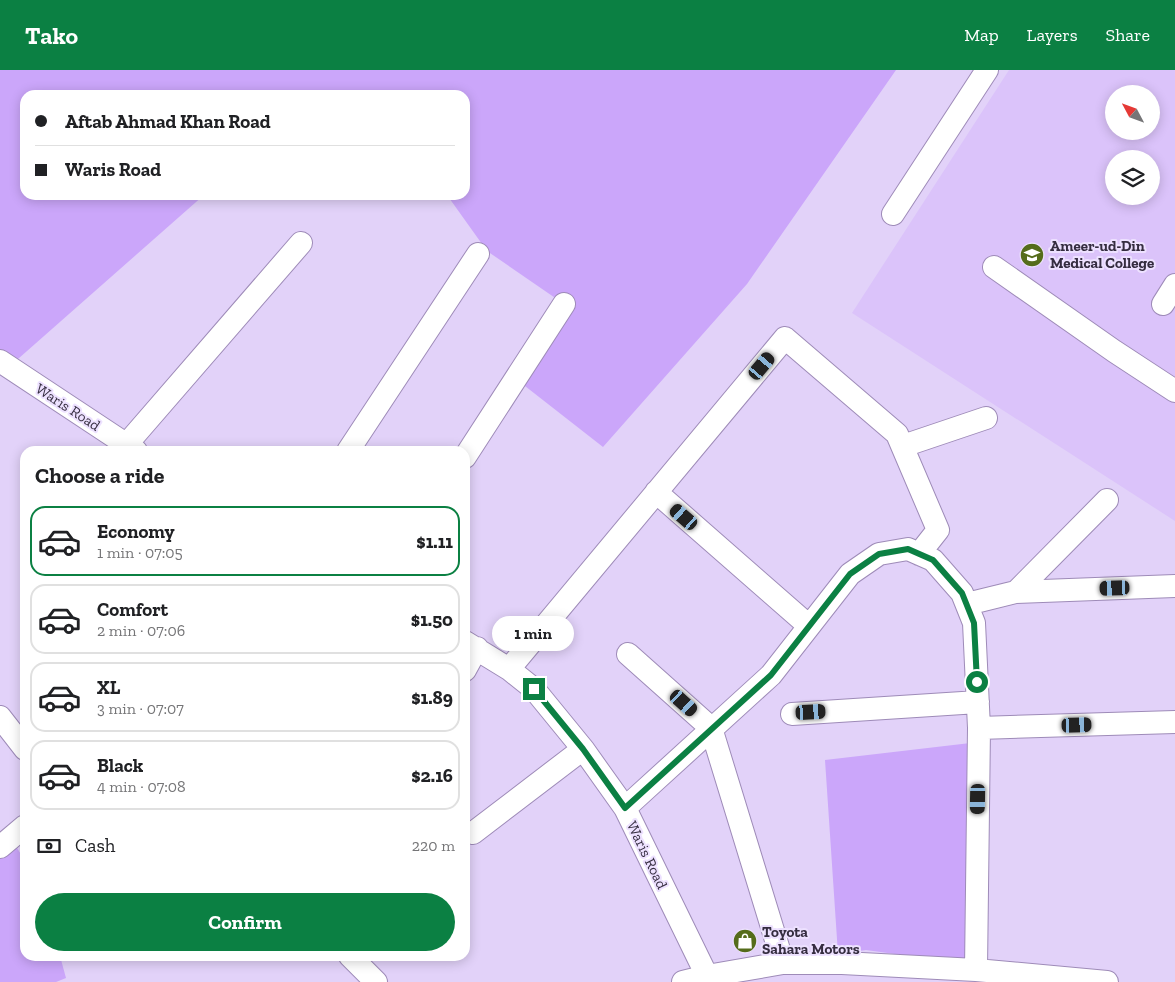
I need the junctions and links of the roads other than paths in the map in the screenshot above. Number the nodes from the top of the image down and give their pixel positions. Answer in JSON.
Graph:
{"nodes":[{"id":1,"x":987,"y":70,"type":"edge"},
{"id":2,"x":893,"y":214,"type":"dead end"},
{"id":3,"x":301,"y":243,"type":"dead end"},
{"id":4,"x":478,"y":254,"type":"dead end"},
{"id":5,"x":994,"y":267,"type":"dead end"},
{"id":6,"x":1175,"y":285,"type":"edge"},
{"id":7,"x":564,"y":304,"type":"dead end"},
{"id":8,"x":1163,"y":304,"type":"dead end"},
{"id":9,"x":0,"y":362,"type":"edge"},
{"id":10,"x":1175,"y":391,"type":"edge"},
{"id":11,"x":986,"y":418,"type":"dead end"},
{"id":12,"x":128,"y":446,"type":"edge"},
{"id":13,"x":133,"y":446,"type":"edge"},
{"id":14,"x":351,"y":446,"type":"edge"},
{"id":15,"x":902,"y":446,"type":"junction"},
{"id":16,"x":470,"y":449,"type":"edge"},
{"id":17,"x":656,"y":492,"type":"junction"},
{"id":18,"x":1107,"y":500,"type":"dead end"},
{"id":19,"x":920,"y":554,"type":"junction"},
{"id":20,"x":1175,"y":586,"type":"edge"},
{"id":21,"x":1016,"y":592,"type":"junction"},
{"id":22,"x":966,"y":604,"type":"junction"},
{"id":23,"x":809,"y":626,"type":"junction"},
{"id":24,"x":471,"y":645,"type":"edge"},
{"id":25,"x":628,"y":654,"type":"dead end"},
{"id":26,"x":509,"y":669,"type":"junction"},
{"id":27,"x":978,"y":702,"type":"junction"},
{"id":28,"x":792,"y":714,"type":"dead end"},
{"id":29,"x":0,"y":717,"type":"edge"},
{"id":30,"x":1175,"y":722,"type":"edge"},
{"id":31,"x":711,"y":728,"type":"junction"},
{"id":32,"x":979,"y":728,"type":"junction"},
{"id":33,"x":20,"y":743,"type":"edge"},
{"id":34,"x":583,"y":749,"type":"junction"},
{"id":35,"x":625,"y":808,"type":"junction"},
{"id":36,"x":20,"y":830,"type":"edge"},
{"id":37,"x":473,"y":832,"type":"dead end"},
{"id":38,"x":0,"y":847,"type":"edge"},
{"id":39,"x":355,"y":961,"type":"edge"},
{"id":40,"x":783,"y":964,"type":"junction"},
{"id":41,"x":976,"y":970,"type":"junction"},
{"id":42,"x":707,"y":976,"type":"junction"},
{"id":43,"x":376,"y":982,"type":"edge"},
{"id":44,"x":683,"y":982,"type":"edge"},
{"id":45,"x":1107,"y":982,"type":"edge"}],
"edges":[{"from":1,"to":2,"type":"street"},
{"from":3,"to":13,"type":"street"},
{"from":4,"to":14,"type":"street"},
{"from":5,"to":10,"type":"street"},
{"from":6,"to":8,"type":"street"},
{"from":7,"to":16,"type":"street"},
{"from":9,"to":12,"type":"street","name":"Waris Road"},
{"from":11,"to":15,"type":"street"},
{"from":15,"to":17,"type":"street"},
{"from":15,"to":19,"type":"street"},
{"from":17,"to":23,"type":"street"},
{"from":17,"to":26,"type":"street"},
{"from":18,"to":21,"type":"street"},
{"from":19,"to":22,"type":"street"},
{"from":19,"to":23,"type":"street"},
{"from":20,"to":21,"type":"street"},
{"from":21,"to":22,"type":"street"},
{"from":22,"to":27,"type":"street"},
{"from":23,"to":31,"type":"street"},
{"from":24,"to":26,"type":"street","name":"Waris Road"},
{"from":25,"to":31,"type":"street"},
{"from":26,"to":34,"type":"street","name":"Waris Road"},
{"from":27,"to":28,"type":"street"},
{"from":27,"to":32,"type":"street"},
{"from":29,"to":33,"type":"street"},
{"from":30,"to":32,"type":"street"},
{"from":31,"to":35,"type":"street"},
{"from":31,"to":40,"type":"street"},
{"from":32,"to":41,"type":"street"},
{"from":34,"to":35,"type":"street","name":"Waris Road"},
{"from":34,"to":37,"type":"street"},
{"from":35,"to":42,"type":"street","name":"Waris Road"},
{"from":36,"to":38,"type":"street"},
{"from":39,"to":43,"type":"street"},
{"from":40,"to":41,"type":"street"},
{"from":40,"to":42,"type":"street"},
{"from":41,"to":45,"type":"street"},
{"from":42,"to":44,"type":"street"}]}
